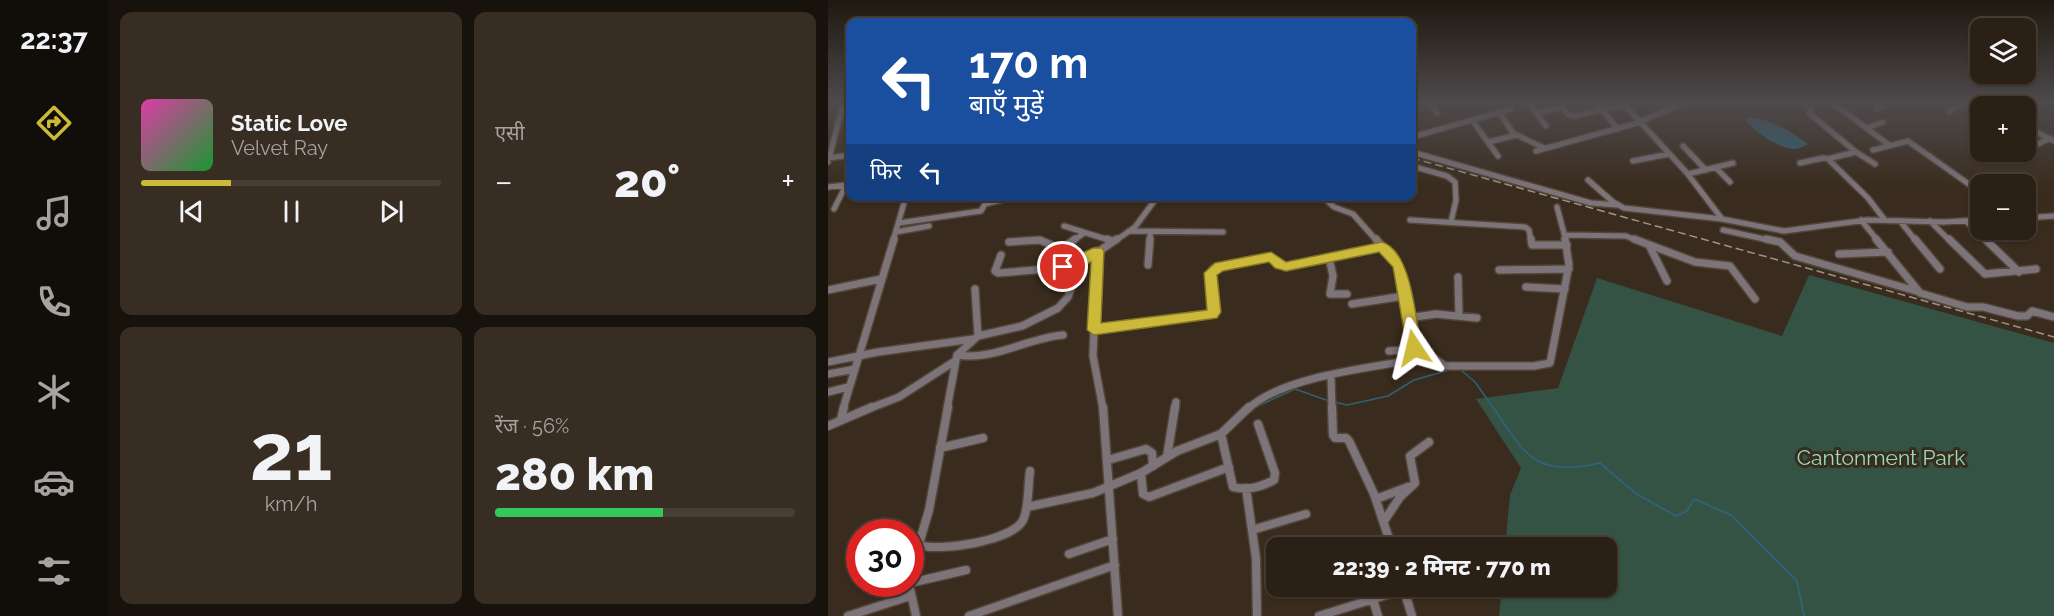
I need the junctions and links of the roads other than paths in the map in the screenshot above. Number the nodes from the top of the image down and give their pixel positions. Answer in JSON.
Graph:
{"nodes":[{"id":1,"x":836,"y":132,"type":"edge"},
{"id":2,"x":1431,"y":132,"type":"edge"},
{"id":3,"x":1481,"y":132,"type":"edge"},
{"id":4,"x":1514,"y":132,"type":"edge"},
{"id":5,"x":1607,"y":132,"type":"edge"},
{"id":6,"x":1649,"y":132,"type":"edge"},
{"id":7,"x":1831,"y":132,"type":"edge"},
{"id":8,"x":1871,"y":132,"type":"edge"},
{"id":9,"x":2036,"y":132,"type":"edge"},
{"id":10,"x":1516,"y":135,"type":"junction"},
{"id":11,"x":1416,"y":136,"type":"edge"},
{"id":12,"x":2052,"y":140,"type":"edge"},
{"id":13,"x":1488,"y":142,"type":"junction"},
{"id":14,"x":1889,"y":145,"type":"junction"},
{"id":15,"x":2036,"y":145,"type":"edge"},
{"id":16,"x":1683,"y":146,"type":"dead end"},
{"id":17,"x":1544,"y":148,"type":"junction"},
{"id":18,"x":1873,"y":150,"type":"dead end"},
{"id":19,"x":1536,"y":151,"type":"dead end"},
{"id":20,"x":1856,"y":152,"type":"junction"},
{"id":21,"x":1416,"y":153,"type":"edge"},
{"id":22,"x":1669,"y":154,"type":"junction"},
{"id":23,"x":846,"y":156,"type":"edge"},
{"id":24,"x":1498,"y":156,"type":"dead end"},
{"id":25,"x":829,"y":159,"type":"edge"},
{"id":26,"x":1830,"y":159,"type":"junction"},
{"id":27,"x":1633,"y":161,"type":"dead end"},
{"id":28,"x":1800,"y":163,"type":"dead end"},
{"id":29,"x":1733,"y":164,"type":"dead end"},
{"id":30,"x":1875,"y":164,"type":"dead end"},
{"id":31,"x":1416,"y":167,"type":"edge"},
{"id":32,"x":1716,"y":168,"type":"junction"},
{"id":33,"x":1706,"y":170,"type":"junction"},
{"id":34,"x":1689,"y":174,"type":"junction"},
{"id":35,"x":1588,"y":180,"type":"dead end"},
{"id":36,"x":1730,"y":182,"type":"dead end"},
{"id":37,"x":1970,"y":185,"type":"edge"},
{"id":38,"x":828,"y":187,"type":"edge"},
{"id":39,"x":905,"y":201,"type":"edge"},
{"id":40,"x":997,"y":201,"type":"edge"},
{"id":41,"x":1154,"y":201,"type":"edge"},
{"id":42,"x":1327,"y":201,"type":"edge"},
{"id":43,"x":1617,"y":205,"type":"junction"},
{"id":44,"x":1557,"y":207,"type":"dead end"},
{"id":45,"x":834,"y":209,"type":"dead end"},
{"id":46,"x":2054,"y":216,"type":"edge"},
{"id":47,"x":2036,"y":217,"type":"edge"},
{"id":48,"x":1722,"y":219,"type":"junction"},
{"id":49,"x":1884,"y":219,"type":"junction"},
{"id":50,"x":1410,"y":220,"type":"dead end"},
{"id":51,"x":1861,"y":220,"type":"junction"},
{"id":52,"x":1900,"y":221,"type":"junction"},
{"id":53,"x":1930,"y":221,"type":"junction"},
{"id":54,"x":1966,"y":221,"type":"junction"},
{"id":55,"x":1970,"y":221,"type":"edge"},
{"id":56,"x":1451,"y":222,"type":"junction"},
{"id":57,"x":899,"y":223,"type":"junction"},
{"id":58,"x":929,"y":226,"type":"dead end"},
{"id":59,"x":1064,"y":226,"type":"dead end"},
{"id":60,"x":1723,"y":230,"type":"dead end"},
{"id":61,"x":1129,"y":231,"type":"junction"},
{"id":62,"x":1776,"y":231,"type":"junction"},
{"id":63,"x":896,"y":232,"type":"junction"},
{"id":64,"x":1151,"y":232,"type":"junction"},
{"id":65,"x":1223,"y":232,"type":"dead end"},
{"id":66,"x":1084,"y":233,"type":"junction"},
{"id":67,"x":1565,"y":235,"type":"junction"},
{"id":68,"x":1113,"y":242,"type":"junction"},
{"id":69,"x":1780,"y":242,"type":"junction"},
{"id":70,"x":1009,"y":243,"type":"dead end"},
{"id":71,"x":1567,"y":245,"type":"junction"},
{"id":72,"x":1648,"y":245,"type":"junction"},
{"id":73,"x":1382,"y":247,"type":"junction"},
{"id":74,"x":1061,"y":249,"type":"junction"},
{"id":75,"x":1097,"y":251,"type":"junction"},
{"id":76,"x":1888,"y":252,"type":"junction"},
{"id":77,"x":1839,"y":254,"type":"dead end"},
{"id":78,"x":1001,"y":255,"type":"dead end"},
{"id":79,"x":1329,"y":258,"type":"junction"},
{"id":80,"x":1083,"y":259,"type":"junction"},
{"id":81,"x":1148,"y":265,"type":"dead end"},
{"id":82,"x":1940,"y":269,"type":"dead end"},
{"id":83,"x":1499,"y":270,"type":"dead end"},
{"id":84,"x":1569,"y":270,"type":"junction"},
{"id":85,"x":2036,"y":270,"type":"dead end"},
{"id":86,"x":2019,"y":272,"type":"junction"},
{"id":87,"x":1458,"y":278,"type":"dead end"},
{"id":88,"x":881,"y":279,"type":"junction"},
{"id":89,"x":1667,"y":281,"type":"dead end"},
{"id":90,"x":1526,"y":287,"type":"dead end"},
{"id":91,"x":975,"y":289,"type":"dead end"},
{"id":92,"x":1565,"y":289,"type":"junction"},
{"id":93,"x":828,"y":290,"type":"edge"},
{"id":94,"x":1916,"y":291,"type":"junction"},
{"id":95,"x":1347,"y":294,"type":"dead end"},
{"id":96,"x":1404,"y":296,"type":"junction"},
{"id":97,"x":1755,"y":299,"type":"dead end"},
{"id":98,"x":1352,"y":304,"type":"dead end"},
{"id":99,"x":1459,"y":316,"type":"junction"},
{"id":100,"x":2054,"y":317,"type":"edge"},
{"id":101,"x":1408,"y":318,"type":"junction"},
{"id":102,"x":1477,"y":318,"type":"dead end"},
{"id":103,"x":1094,"y":330,"type":"junction"},
{"id":104,"x":1063,"y":335,"type":"dead end"},
{"id":105,"x":975,"y":337,"type":"junction"},
{"id":106,"x":1414,"y":348,"type":"junction"},
{"id":107,"x":1389,"y":351,"type":"dead end"},
{"id":108,"x":860,"y":355,"type":"junction"},
{"id":109,"x":1432,"y":357,"type":"junction"},
{"id":110,"x":956,"y":358,"type":"junction"},
{"id":111,"x":828,"y":362,"type":"edge"},
{"id":112,"x":855,"y":369,"type":"junction"},
{"id":113,"x":828,"y":374,"type":"edge"},
{"id":114,"x":1331,"y":375,"type":"junction"},
{"id":115,"x":848,"y":387,"type":"junction"},
{"id":116,"x":828,"y":392,"type":"edge"},
{"id":117,"x":1176,"y":402,"type":"dead end"},
{"id":118,"x":842,"y":419,"type":"junction"},
{"id":119,"x":1258,"y":424,"type":"dead end"},
{"id":120,"x":828,"y":426,"type":"edge"},
{"id":121,"x":1221,"y":434,"type":"junction"},
{"id":122,"x":983,"y":438,"type":"dead end"},
{"id":123,"x":1429,"y":442,"type":"dead end"},
{"id":124,"x":940,"y":448,"type":"junction"},
{"id":125,"x":1167,"y":457,"type":"junction"},
{"id":126,"x":1108,"y":460,"type":"junction"},
{"id":127,"x":1153,"y":466,"type":"junction"},
{"id":128,"x":1229,"y":467,"type":"junction"},
{"id":129,"x":1030,"y":471,"type":"dead end"},
{"id":130,"x":1142,"y":473,"type":"junction"},
{"id":131,"x":1414,"y":485,"type":"junction"},
{"id":132,"x":1110,"y":487,"type":"junction"},
{"id":133,"x":1246,"y":488,"type":"junction"},
{"id":134,"x":1376,"y":499,"type":"junction"},
{"id":135,"x":1027,"y":507,"type":"junction"},
{"id":136,"x":1306,"y":514,"type":"dead end"},
{"id":137,"x":1384,"y":521,"type":"junction"},
{"id":138,"x":924,"y":528,"type":"edge"},
{"id":139,"x":1252,"y":530,"type":"junction"},
{"id":140,"x":1389,"y":537,"type":"edge"},
{"id":141,"x":1113,"y":539,"type":"junction"},
{"id":142,"x":924,"y":548,"type":"edge"},
{"id":143,"x":1069,"y":554,"type":"dead end"},
{"id":144,"x":1115,"y":565,"type":"junction"},
{"id":145,"x":966,"y":570,"type":"dead end"},
{"id":146,"x":924,"y":580,"type":"edge"},
{"id":147,"x":907,"y":597,"type":"edge"},
{"id":148,"x":910,"y":597,"type":"edge"},
{"id":149,"x":1380,"y":597,"type":"edge"},
{"id":150,"x":1406,"y":597,"type":"edge"},
{"id":151,"x":1373,"y":600,"type":"junction"},
{"id":152,"x":848,"y":616,"type":"edge"},
{"id":153,"x":916,"y":616,"type":"edge"},
{"id":154,"x":969,"y":616,"type":"edge"},
{"id":155,"x":1118,"y":616,"type":"edge"},
{"id":156,"x":1257,"y":616,"type":"edge"},
{"id":157,"x":1319,"y":616,"type":"edge"},
{"id":158,"x":1378,"y":616,"type":"edge"},
{"id":159,"x":1412,"y":616,"type":"edge"}],
"edges":[{"from":1,"to":25,"type":"street"},
{"from":2,"to":11,"type":"street"},
{"from":3,"to":13,"type":"street"},
{"from":4,"to":10,"type":"street"},
{"from":5,"to":17,"type":"street"},
{"from":6,"to":22,"type":"street"},
{"from":7,"to":20,"type":"street"},
{"from":8,"to":14,"type":"street"},
{"from":9,"to":12,"type":"street"},
{"from":10,"to":13,"type":"street"},
{"from":10,"to":17,"type":"street"},
{"from":12,"to":15,"type":"street"},
{"from":13,"to":24,"type":"street"},
{"from":14,"to":18,"type":"street"},
{"from":14,"to":37,"type":"street"},
{"from":16,"to":33,"type":"street"},
{"from":17,"to":19,"type":"street"},
{"from":20,"to":26,"type":"street"},
{"from":20,"to":30,"type":"street"},
{"from":21,"to":43,"type":"street"},
{"from":22,"to":27,"type":"street"},
{"from":22,"to":34,"type":"street"},
{"from":23,"to":25,"type":"street"},
{"from":26,"to":28,"type":"street"},
{"from":26,"to":49,"type":"street"},
{"from":29,"to":32,"type":"street"},
{"from":31,"to":56,"type":"street"},
{"from":32,"to":33,"type":"street"},
{"from":32,"to":36,"type":"street"},
{"from":33,"to":34,"type":"street"},
{"from":34,"to":48,"type":"street"},
{"from":35,"to":43,"type":"street"},
{"from":38,"to":45,"type":"street"},
{"from":39,"to":57,"type":"street"},
{"from":40,"to":57,"type":"street"},
{"from":41,"to":61,"type":"street"},
{"from":42,"to":73,"type":"street"},
{"from":43,"to":48,"type":"street"},
{"from":44,"to":67,"type":"street"},
{"from":46,"to":47,"type":"street"},
{"from":48,"to":62,"type":"street"},
{"from":49,"to":51,"type":"street"},
{"from":49,"to":52,"type":"street"},
{"from":50,"to":56,"type":"street"},
{"from":51,"to":62,"type":"street"},
{"from":51,"to":76,"type":"street"},
{"from":52,"to":53,"type":"street"},
{"from":52,"to":82,"type":"street"},
{"from":53,"to":54,"type":"street"},
{"from":53,"to":86,"type":"street"},
{"from":54,"to":55,"type":"street"},
{"from":54,"to":86,"type":"street"},
{"from":56,"to":71,"type":"street"},
{"from":57,"to":63,"type":"street"},
{"from":58,"to":63,"type":"street"},
{"from":59,"to":66,"type":"street"},
{"from":60,"to":69,"type":"street"},
{"from":61,"to":64,"type":"street"},
{"from":61,"to":68,"type":"street"},
{"from":62,"to":69,"type":"street"},
{"from":63,"to":88,"type":"street"},
{"from":64,"to":65,"type":"street"},
{"from":64,"to":81,"type":"street"},
{"from":66,"to":68,"type":"street"},
{"from":66,"to":74,"type":"street"},
{"from":67,"to":71,"type":"street"},
{"from":67,"to":72,"type":"street"},
{"from":68,"to":75,"type":"street"},
{"from":69,"to":94,"type":"street"},
{"from":70,"to":74,"type":"street"},
{"from":71,"to":84,"type":"street"},
{"from":72,"to":89,"type":"street"},
{"from":72,"to":97,"type":"street"},
{"from":73,"to":79,"type":"street"},
{"from":73,"to":96,"type":"street"},
{"from":74,"to":80,"type":"street"},
{"from":75,"to":80,"type":"street"},
{"from":75,"to":103,"type":"street"},
{"from":76,"to":77,"type":"street"},
{"from":76,"to":94,"type":"street"},
{"from":78,"to":80,"type":"street"},
{"from":79,"to":95,"type":"street"},
{"from":79,"to":103,"type":"street"},
{"from":80,"to":105,"type":"street"},
{"from":83,"to":84,"type":"street"},
{"from":84,"to":92,"type":"street"},
{"from":85,"to":86,"type":"street"},
{"from":87,"to":99,"type":"street"},
{"from":88,"to":93,"type":"street"},
{"from":88,"to":108,"type":"street"},
{"from":90,"to":92,"type":"street"},
{"from":91,"to":105,"type":"street"},
{"from":92,"to":109,"type":"street"},
{"from":94,"to":100,"type":"street"},
{"from":96,"to":98,"type":"street"},
{"from":96,"to":101,"type":"street"},
{"from":99,"to":101,"type":"street"},
{"from":99,"to":102,"type":"street"},
{"from":101,"to":106,"type":"street"},
{"from":103,"to":126,"type":"street"},
{"from":104,"to":110,"type":"street"},
{"from":105,"to":108,"type":"street"},
{"from":105,"to":110,"type":"street"},
{"from":106,"to":107,"type":"street"},
{"from":106,"to":109,"type":"street"},
{"from":108,"to":111,"type":"street"},
{"from":108,"to":112,"type":"street"},
{"from":109,"to":114,"type":"street"},
{"from":110,"to":118,"type":"street"},
{"from":110,"to":124,"type":"street"},
{"from":112,"to":113,"type":"street"},
{"from":112,"to":115,"type":"street"},
{"from":114,"to":121,"type":"street"},
{"from":114,"to":134,"type":"street"},
{"from":115,"to":116,"type":"street"},
{"from":115,"to":118,"type":"street"},
{"from":117,"to":125,"type":"street"},
{"from":118,"to":120,"type":"street"},
{"from":119,"to":133,"type":"street"},
{"from":121,"to":125,"type":"street"},
{"from":121,"to":128,"type":"street"},
{"from":122,"to":124,"type":"street"},
{"from":123,"to":131,"type":"street"},
{"from":124,"to":138,"type":"street"},
{"from":125,"to":127,"type":"street"},
{"from":126,"to":127,"type":"street"},
{"from":126,"to":132,"type":"street"},
{"from":127,"to":130,"type":"street"},
{"from":128,"to":130,"type":"street"},
{"from":128,"to":133,"type":"street"},
{"from":129,"to":135,"type":"street"},
{"from":130,"to":132,"type":"street"},
{"from":131,"to":134,"type":"street"},
{"from":131,"to":137,"type":"street"},
{"from":132,"to":135,"type":"street"},
{"from":132,"to":141,"type":"street"},
{"from":133,"to":139,"type":"street"},
{"from":134,"to":137,"type":"street"},
{"from":135,"to":142,"type":"street"},
{"from":136,"to":139,"type":"street"},
{"from":137,"to":140,"type":"street"},
{"from":139,"to":156,"type":"street"},
{"from":141,"to":143,"type":"street"},
{"from":141,"to":144,"type":"street"},
{"from":144,"to":154,"type":"street"},
{"from":144,"to":155,"type":"street"},
{"from":145,"to":146,"type":"street"},
{"from":147,"to":152,"type":"street"},
{"from":148,"to":153,"type":"street"},
{"from":149,"to":151,"type":"street"},
{"from":150,"to":159,"type":"street"},
{"from":151,"to":157,"type":"street"},
{"from":151,"to":158,"type":"street"}]}
